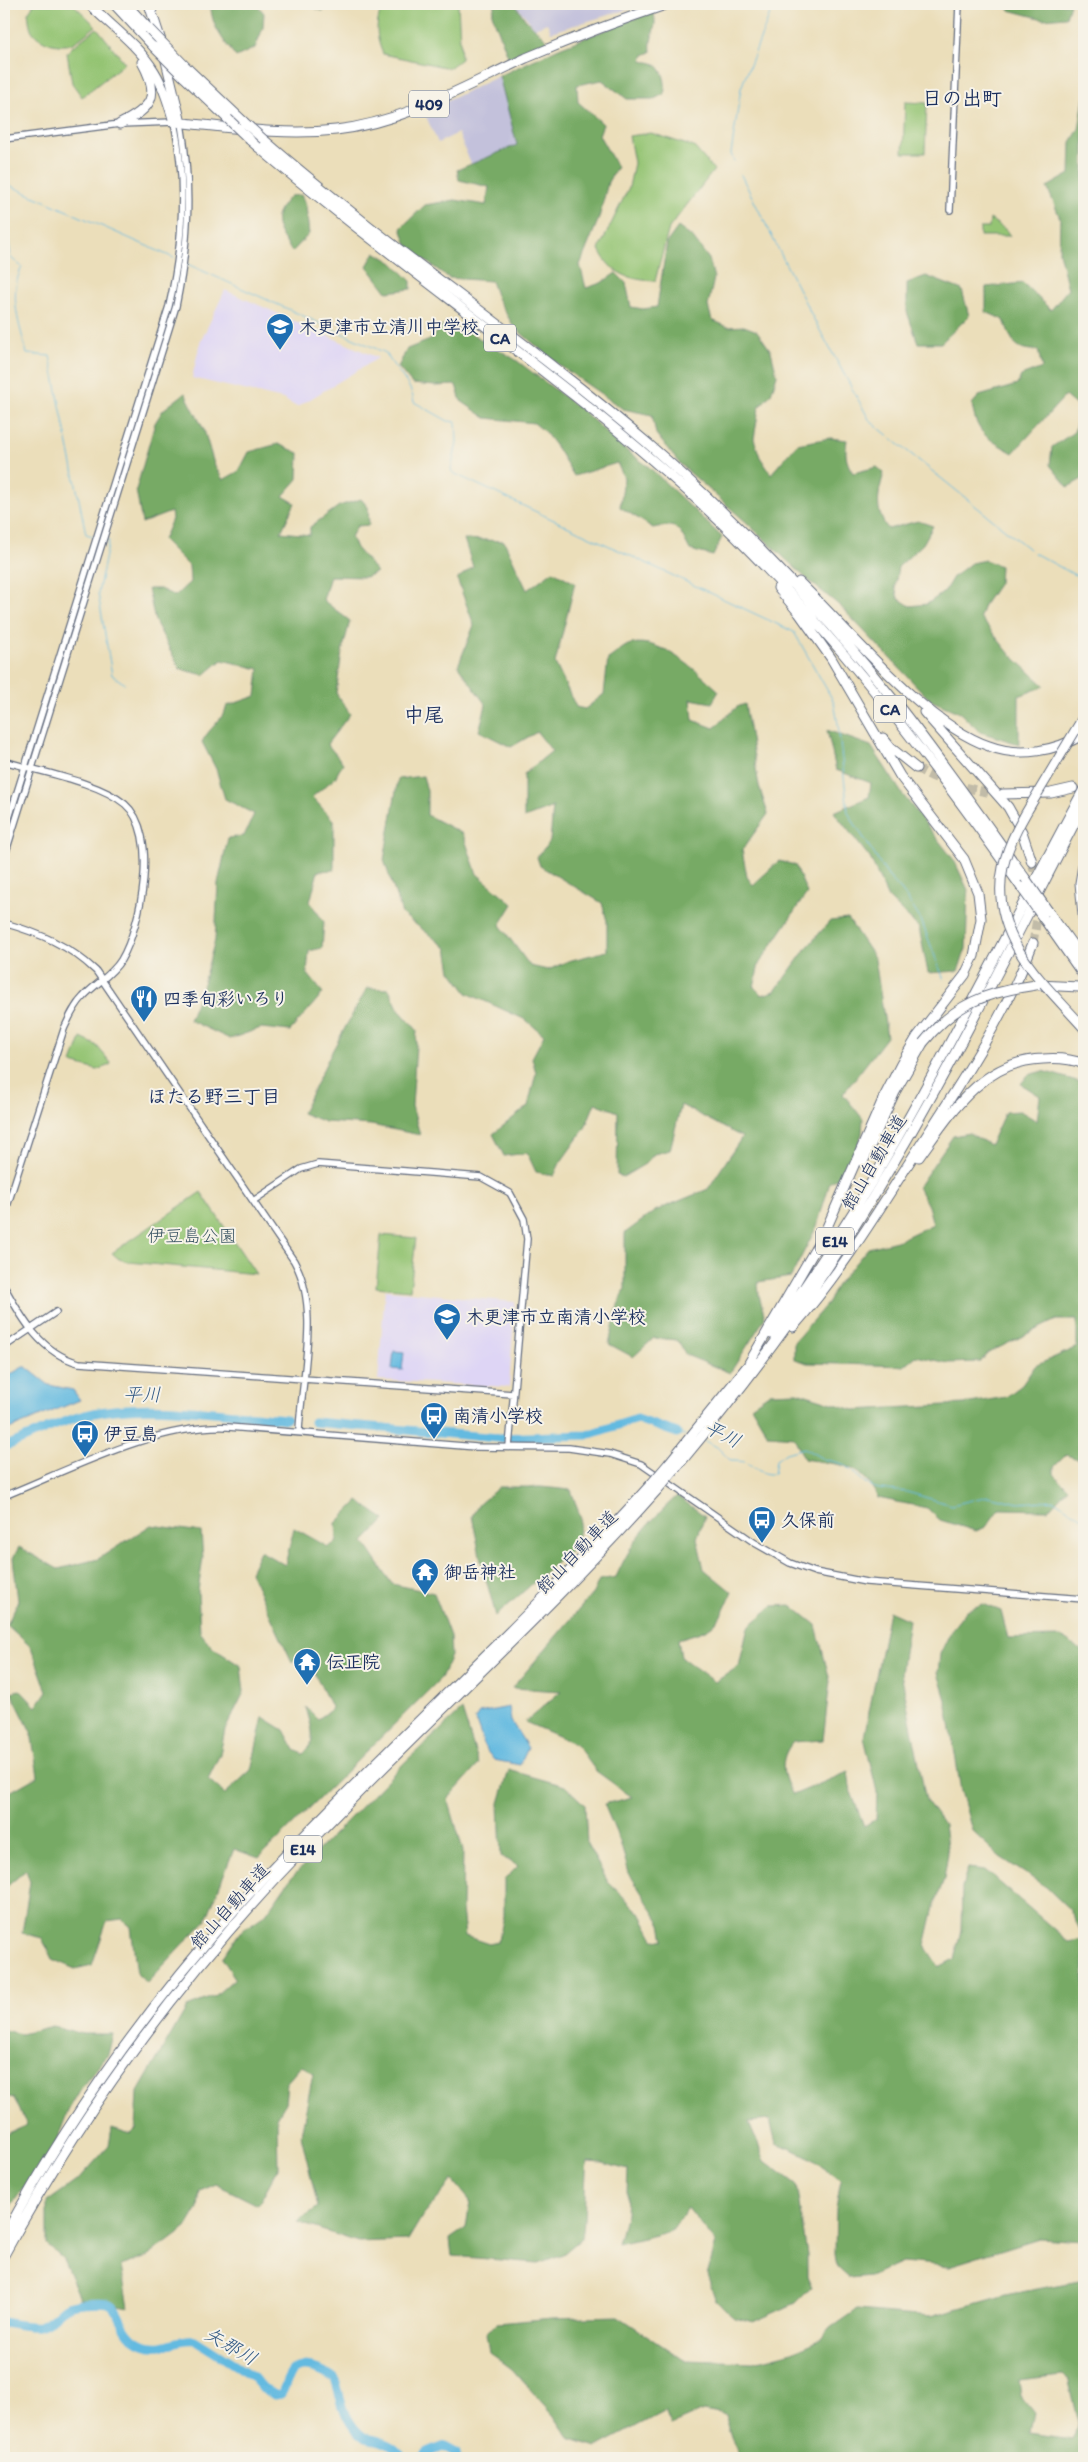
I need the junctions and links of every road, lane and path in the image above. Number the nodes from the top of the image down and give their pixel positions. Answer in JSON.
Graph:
{"nodes":[{"id":1,"x":89,"y":4,"type":"edge"},
{"id":2,"x":114,"y":4,"type":"edge"},
{"id":3,"x":126,"y":4,"type":"edge"},
{"id":4,"x":149,"y":4,"type":"edge"},
{"id":5,"x":668,"y":4,"type":"edge"},
{"id":6,"x":959,"y":4,"type":"edge"},
{"id":7,"x":122,"y":36,"type":"junction"},
{"id":8,"x":186,"y":73,"type":"junction"},
{"id":9,"x":177,"y":123,"type":"junction"},
{"id":10,"x":120,"y":124,"type":"junction"},
{"id":11,"x":4,"y":138,"type":"edge"},
{"id":12,"x":950,"y":210,"type":"dead end"},
{"id":13,"x":699,"y":497,"type":"junction"},
{"id":14,"x":746,"y":541,"type":"junction"},
{"id":15,"x":898,"y":681,"type":"junction"},
{"id":16,"x":859,"y":707,"type":"junction"},
{"id":17,"x":1084,"y":716,"type":"edge"},
{"id":18,"x":1084,"y":734,"type":"edge"},
{"id":19,"x":4,"y":761,"type":"edge"},
{"id":20,"x":25,"y":767,"type":"junction"},
{"id":21,"x":916,"y":768,"type":"tunnel mouth"},
{"id":22,"x":32,"y":769,"type":"junction"},
{"id":23,"x":1073,"y":788,"type":"dead end"},
{"id":24,"x":1084,"y":789,"type":"edge"},
{"id":25,"x":1003,"y":794,"type":"tunnel mouth"},
{"id":26,"x":1084,"y":805,"type":"edge"},
{"id":27,"x":4,"y":834,"type":"edge"},
{"id":28,"x":4,"y":858,"type":"edge"},
{"id":29,"x":1084,"y":860,"type":"edge"},
{"id":30,"x":1032,"y":862,"type":"tunnel mouth"},
{"id":31,"x":1032,"y":895,"type":"junction"},
{"id":32,"x":1046,"y":915,"type":"junction"},
{"id":33,"x":4,"y":923,"type":"edge"},
{"id":34,"x":1084,"y":926,"type":"edge"},
{"id":35,"x":1033,"y":943,"type":"tunnel mouth"},
{"id":36,"x":1084,"y":961,"type":"edge"},
{"id":37,"x":1084,"y":976,"type":"edge"},
{"id":38,"x":102,"y":979,"type":"junction"},
{"id":39,"x":1079,"y":987,"type":"dead end"},
{"id":40,"x":1084,"y":1028,"type":"edge"},
{"id":41,"x":1084,"y":1064,"type":"edge"},
{"id":42,"x":901,"y":1176,"type":"junction"},
{"id":43,"x":253,"y":1201,"type":"junction"},
{"id":44,"x":4,"y":1216,"type":"edge"},
{"id":45,"x":824,"y":1234,"type":"junction"},
{"id":46,"x":4,"y":1286,"type":"edge"},
{"id":47,"x":56,"y":1312,"type":"dead end"},
{"id":48,"x":31,"y":1329,"type":"junction"},
{"id":49,"x":4,"y":1347,"type":"edge"},
{"id":50,"x":753,"y":1365,"type":"junction"},
{"id":51,"x":303,"y":1379,"type":"junction"},
{"id":52,"x":514,"y":1394,"type":"junction"},
{"id":53,"x":299,"y":1432,"type":"junction"},
{"id":54,"x":509,"y":1448,"type":"junction"},
{"id":55,"x":655,"y":1486,"type":"junction"},
{"id":56,"x":4,"y":1496,"type":"edge"},
{"id":57,"x":1084,"y":1599,"type":"edge"},
{"id":58,"x":4,"y":2238,"type":"edge"},
{"id":59,"x":4,"y":2255,"type":"edge"}],
"edges":[{"from":1,"to":7,"type":"highway"},
{"from":2,"to":8,"type":"highway","number":"CA","bridge":true},
{"from":3,"to":8,"type":"highway","number":"CA","bridge":true},
{"from":4,"to":9,"type":"highway"},
{"from":5,"to":9,"type":"highway","number":"409"},
{"from":6,"to":12,"type":"street"},
{"from":7,"to":9,"type":"highway"},
{"from":7,"to":10,"type":"highway"},
{"from":8,"to":13,"type":"highway","number":"CA","bridge":true},
{"from":8,"to":13,"type":"highway","number":"CA","bridge":true},
{"from":9,"to":10,"type":"street"},
{"from":9,"to":20,"type":"street"},
{"from":9,"to":22,"type":"street"},
{"from":10,"to":11,"type":"street"},
{"from":13,"to":14,"type":"highway","number":"CA"},
{"from":13,"to":15,"type":"highway"},
{"from":13,"to":16,"type":"highway"},
{"from":14,"to":31,"type":"highway","number":"CA","bridge":true},
{"from":14,"to":31,"type":"highway","number":"CA","bridge":true},
{"from":15,"to":18,"type":"highway"},
{"from":15,"to":30,"type":"highway"},
{"from":16,"to":21,"type":"highway"},
{"from":16,"to":45,"type":"highway"},
{"from":17,"to":40,"type":"highway","bridge":true},
{"from":19,"to":20,"type":"street"},
{"from":20,"to":22,"type":"street"},
{"from":20,"to":27,"type":"street"},
{"from":22,"to":28,"type":"street"},
{"from":22,"to":38,"type":"street"},
{"from":23,"to":25,"type":"highway"},
{"from":24,"to":50,"type":"highway","name":"館山自動車道","number":"E14"},
{"from":26,"to":50,"type":"highway","name":"館山自動車道","number":"E14"},
{"from":29,"to":34,"type":"highway"},
{"from":31,"to":32,"type":"highway","bridge":true},
{"from":32,"to":36,"type":"highway"},
{"from":32,"to":37,"type":"highway"},
{"from":33,"to":38,"type":"street"},
{"from":35,"to":42,"type":"highway"},
{"from":38,"to":43,"type":"street"},
{"from":38,"to":44,"type":"street"},
{"from":39,"to":45,"type":"highway","bridge":true},
{"from":41,"to":42,"type":"highway"},
{"from":42,"to":50,"type":"highway"},
{"from":43,"to":51,"type":"street"},
{"from":43,"to":52,"type":"street"},
{"from":45,"to":50,"type":"highway"},
{"from":46,"to":48,"type":"street"},
{"from":47,"to":48,"type":"street"},
{"from":48,"to":49,"type":"street"},
{"from":48,"to":51,"type":"street"},
{"from":50,"to":55,"type":"highway","name":"館山自動車道","number":"E14","bridge":true},
{"from":51,"to":52,"type":"street"},
{"from":51,"to":53,"type":"street"},
{"from":52,"to":54,"type":"street"},
{"from":53,"to":54,"type":"street"},
{"from":53,"to":56,"type":"street"},
{"from":54,"to":57,"type":"street"},
{"from":55,"to":58,"type":"highway","name":"館山自動車道","number":"E14"},
{"from":55,"to":59,"type":"highway","name":"館山自動車道","number":"E14"}]}
